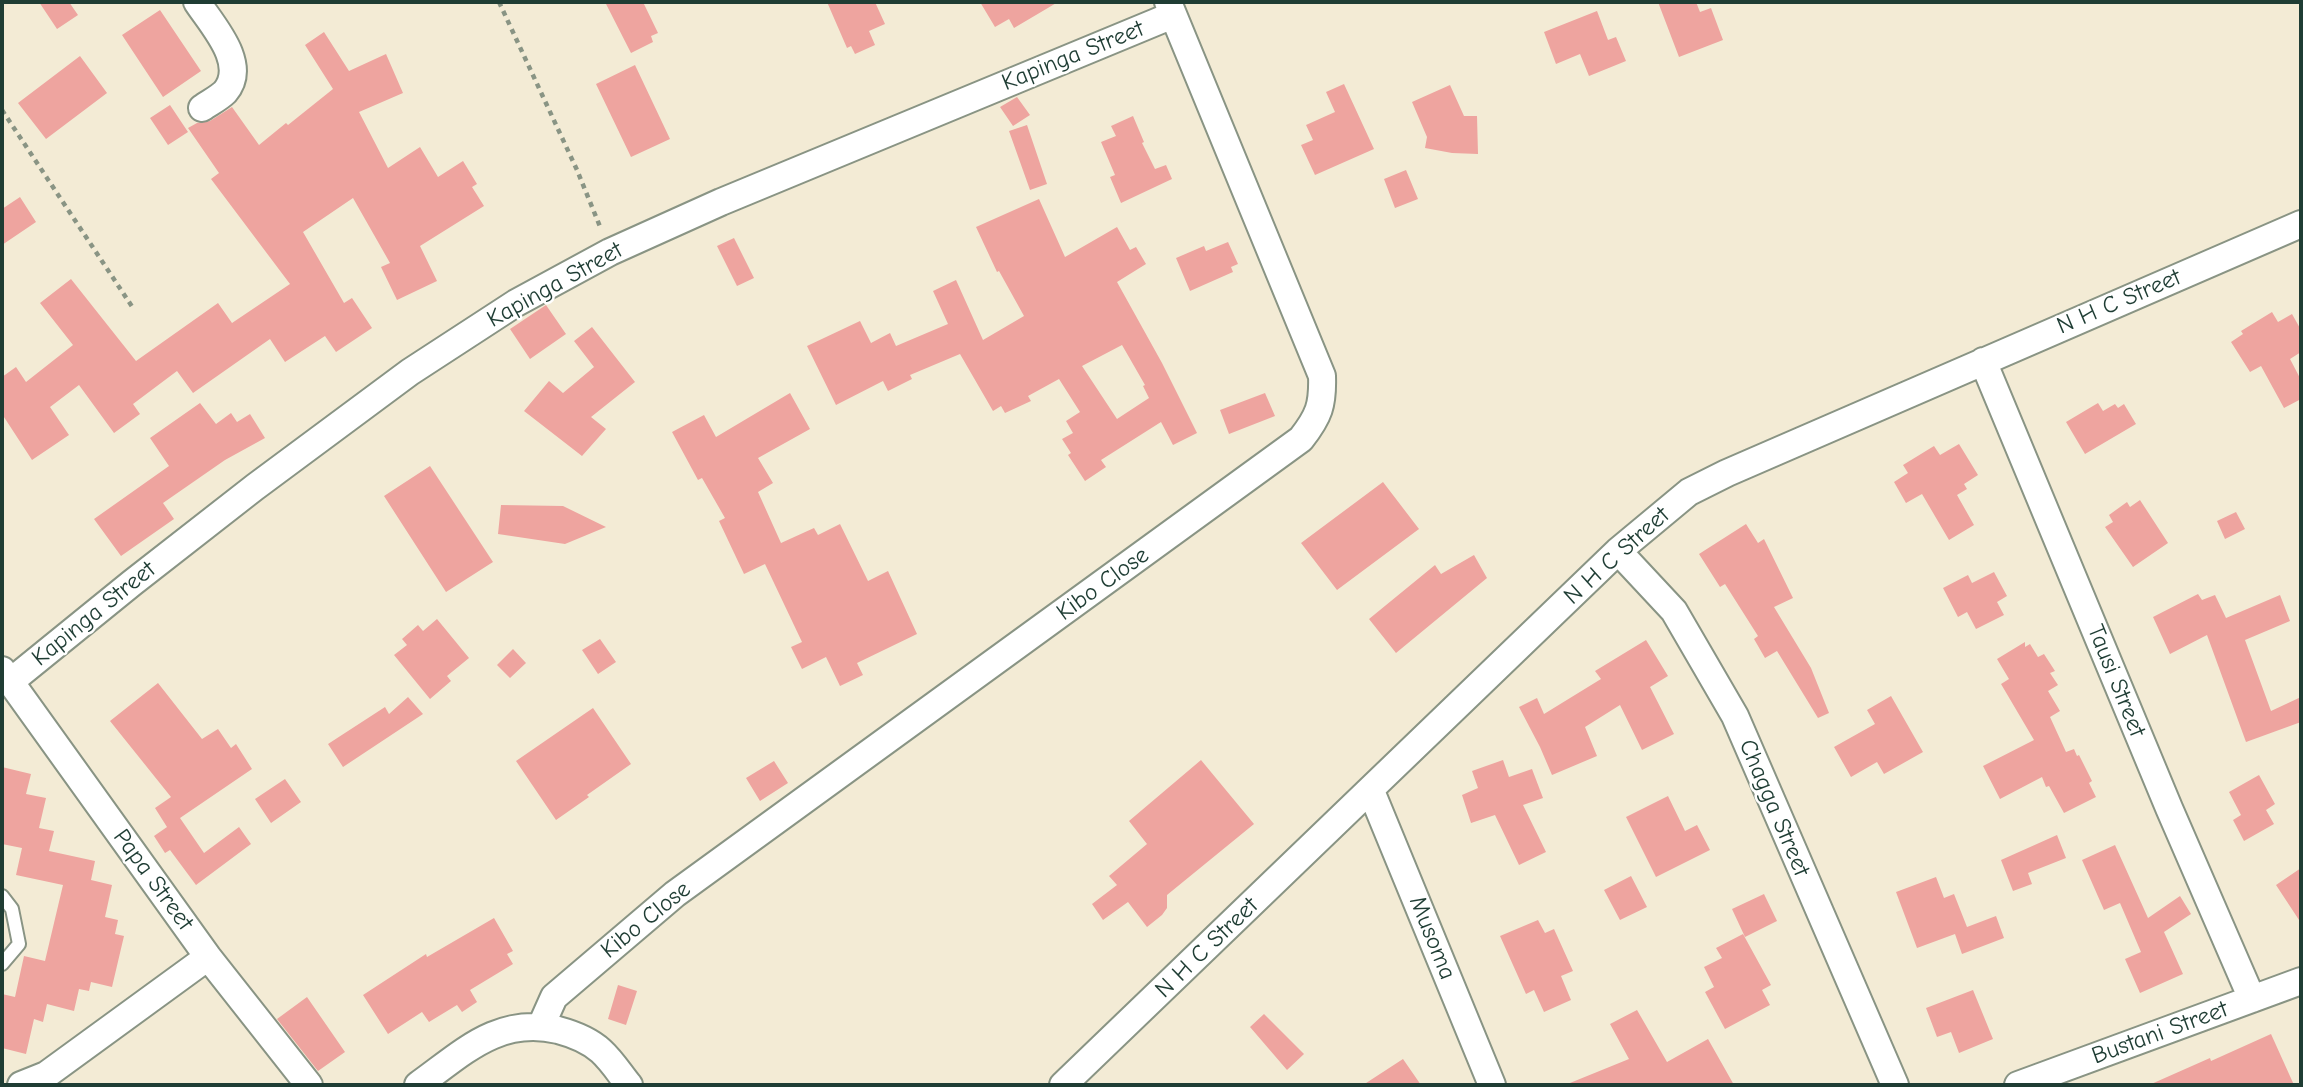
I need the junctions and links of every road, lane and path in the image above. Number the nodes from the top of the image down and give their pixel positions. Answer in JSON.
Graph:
{"nodes":[{"id":1,"x":197,"y":2,"type":"edge"},
{"id":2,"x":499,"y":2,"type":"edge"},
{"id":3,"x":1171,"y":8,"type":"edge"},
{"id":4,"x":202,"y":108,"type":"dead end"},
{"id":5,"x":2,"y":110,"type":"edge"},
{"id":6,"x":2301,"y":224,"type":"edge"},
{"id":7,"x":610,"y":252,"type":"junction"},
{"id":8,"x":133,"y":308,"type":"dead end"},
{"id":9,"x":1983,"y":361,"type":"junction"},
{"id":10,"x":1618,"y":551,"type":"junction"},
{"id":11,"x":6,"y":676,"type":"edge"},
{"id":12,"x":1371,"y":791,"type":"junction"},
{"id":13,"x":2,"y":896,"type":"edge"},
{"id":14,"x":208,"y":957,"type":"junction"},
{"id":15,"x":2,"y":964,"type":"edge"},
{"id":16,"x":2301,"y":981,"type":"edge"},
{"id":17,"x":2252,"y":999,"type":"junction"},
{"id":18,"x":541,"y":1026,"type":"junction"},
{"id":19,"x":25,"y":1084,"type":"edge"},
{"id":20,"x":309,"y":1085,"type":"edge"},
{"id":21,"x":418,"y":1085,"type":"edge"},
{"id":22,"x":629,"y":1085,"type":"edge"},
{"id":23,"x":1063,"y":1085,"type":"edge"},
{"id":24,"x":1492,"y":1085,"type":"edge"},
{"id":25,"x":1895,"y":1085,"type":"edge"},
{"id":26,"x":2018,"y":1085,"type":"edge"}],
"edges":[{"from":1,"to":4,"type":"street"},
{"from":2,"to":7,"type":"path"},
{"from":3,"to":7,"type":"street","name":"Kapinga Street"},
{"from":3,"to":18,"type":"street","name":"Kibo Close"},
{"from":5,"to":8,"type":"path"},
{"from":6,"to":9,"type":"street","name":"N H C Street"},
{"from":7,"to":11,"type":"street","name":"Kapinga Street"},
{"from":9,"to":10,"type":"street","name":"N H C Street"},
{"from":9,"to":17,"type":"street","name":"Tausi Street"},
{"from":10,"to":12,"type":"street","name":"N H C Street"},
{"from":10,"to":25,"type":"street","name":"Chagga Street"},
{"from":11,"to":14,"type":"street","name":"Papa Street"},
{"from":12,"to":23,"type":"street","name":"N H C Street"},
{"from":12,"to":24,"type":"street","name":"Musoma"},
{"from":13,"to":15,"type":"lane"},
{"from":14,"to":19,"type":"street"},
{"from":14,"to":20,"type":"street","name":"Papa Street"},
{"from":16,"to":17,"type":"street","name":"Bustani Street"},
{"from":17,"to":26,"type":"street","name":"Bustani Street"},
{"from":18,"to":21,"type":"street"},
{"from":18,"to":22,"type":"street"}]}
